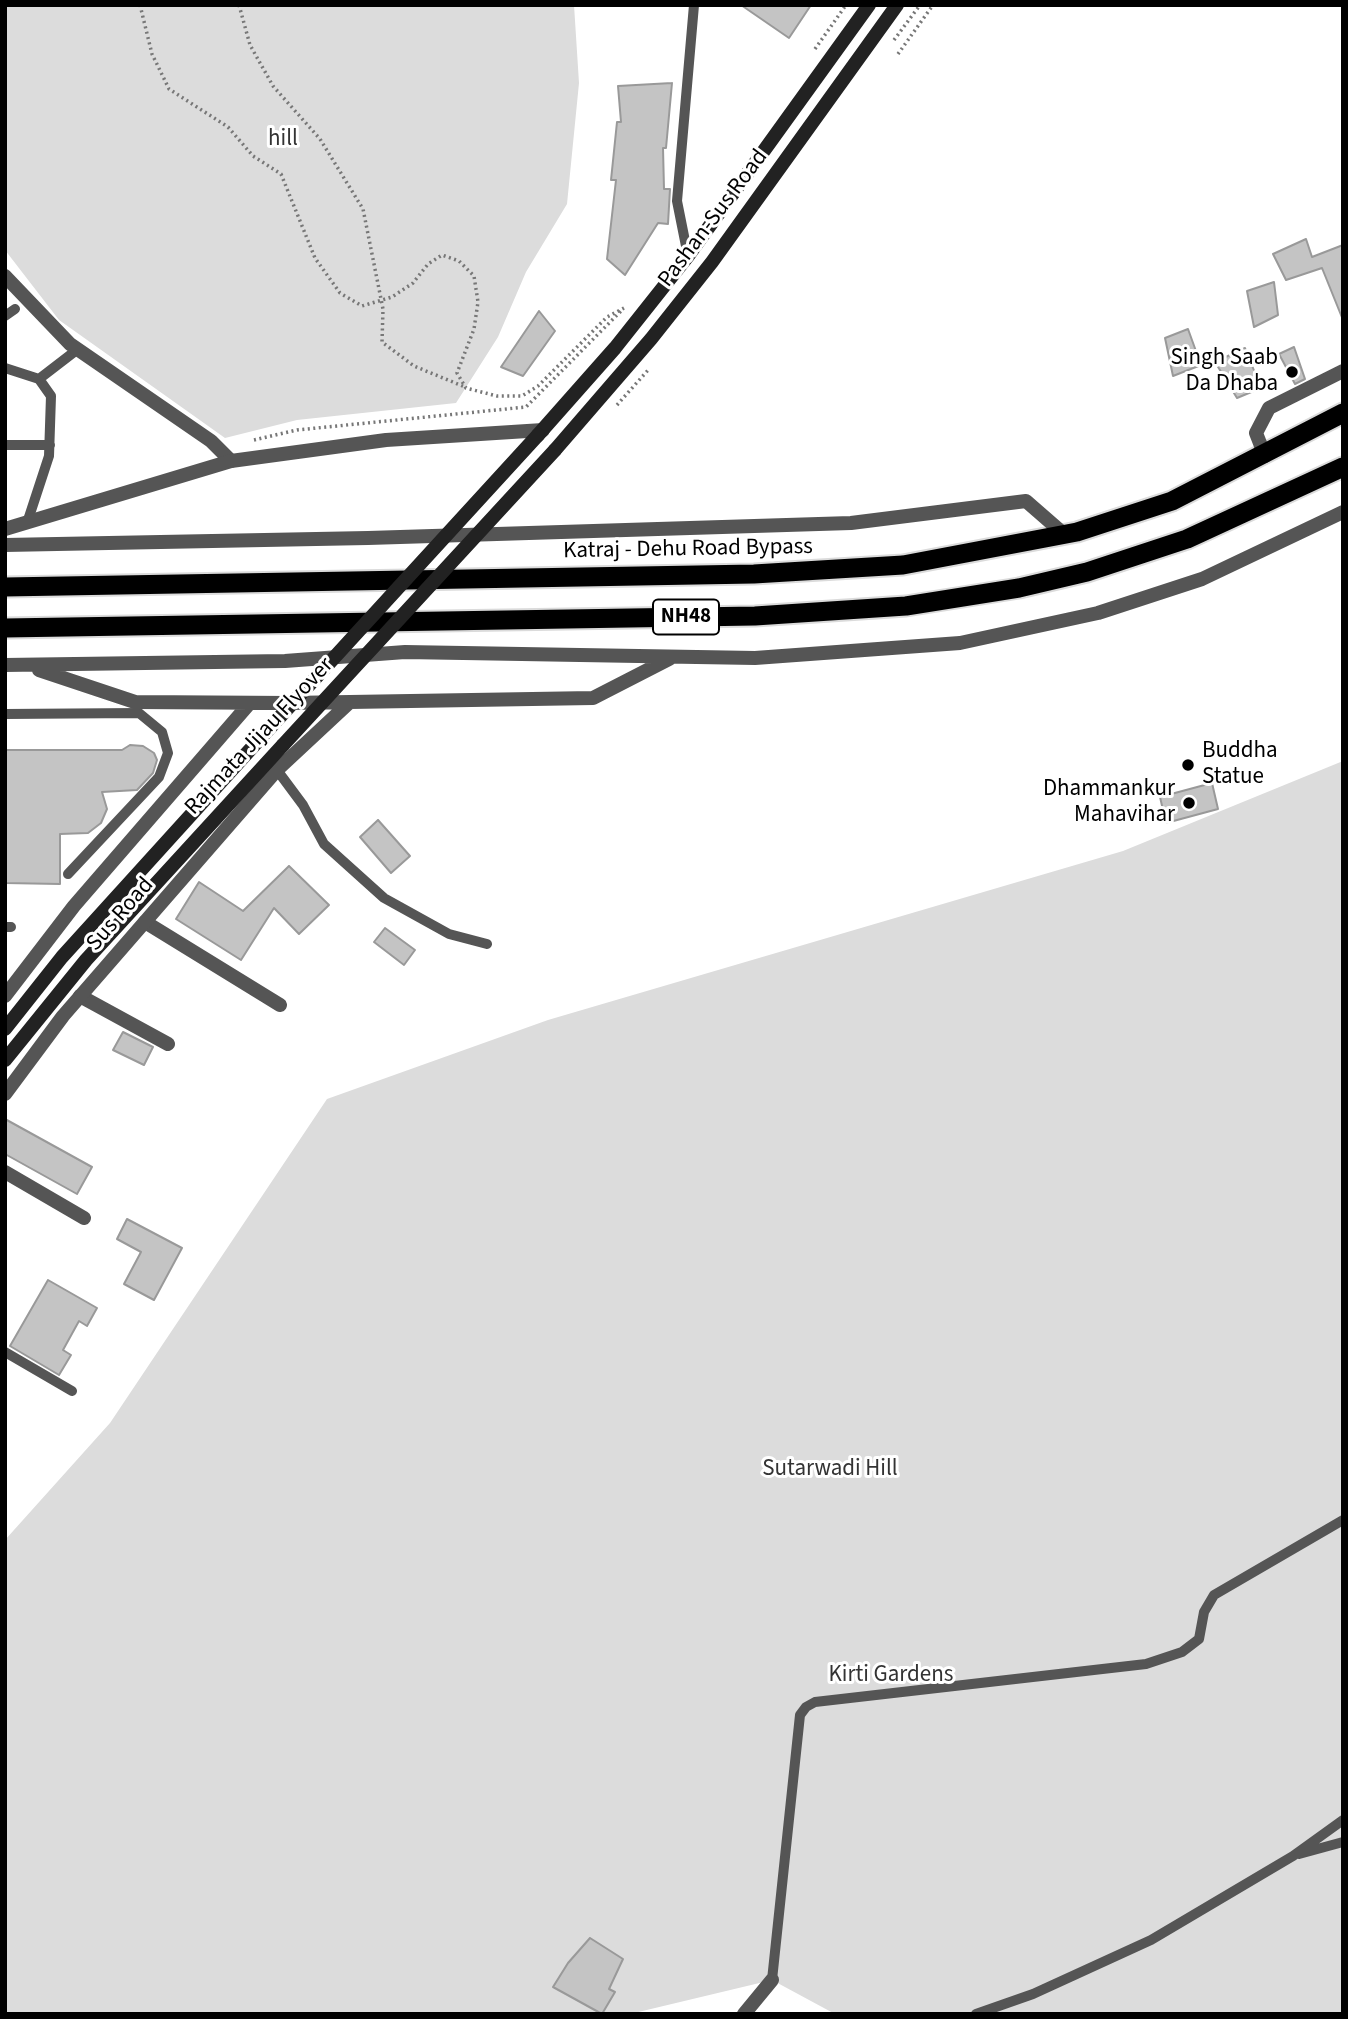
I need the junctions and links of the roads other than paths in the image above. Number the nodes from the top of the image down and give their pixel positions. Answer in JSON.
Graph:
{"nodes":[{"id":1,"x":694,"y":5,"type":"edge"},
{"id":2,"x":869,"y":5,"type":"edge"},
{"id":3,"x":897,"y":5,"type":"edge"},
{"id":4,"x":688,"y":256,"type":"junction"},
{"id":5,"x":5,"y":276,"type":"edge"},
{"id":6,"x":15,"y":309,"type":"dead end"},
{"id":7,"x":5,"y":316,"type":"edge"},
{"id":8,"x":78,"y":349,"type":"junction"},
{"id":9,"x":5,"y":368,"type":"edge"},
{"id":10,"x":1343,"y":371,"type":"edge"},
{"id":11,"x":39,"y":379,"type":"junction"},
{"id":12,"x":1343,"y":413,"type":"edge"},
{"id":13,"x":541,"y":433,"type":"junction"},
{"id":14,"x":5,"y":445,"type":"edge"},
{"id":15,"x":50,"y":445,"type":"junction"},
{"id":16,"x":555,"y":450,"type":"joint"},
{"id":17,"x":1265,"y":456,"type":"junction"},
{"id":18,"x":231,"y":461,"type":"junction"},
{"id":19,"x":1343,"y":467,"type":"edge"},
{"id":20,"x":1343,"y":512,"type":"edge"},
{"id":21,"x":28,"y":520,"type":"junction"},
{"id":22,"x":5,"y":528,"type":"edge"},
{"id":23,"x":1065,"y":535,"type":"junction"},
{"id":24,"x":5,"y":545,"type":"edge"},
{"id":25,"x":5,"y":587,"type":"edge"},
{"id":26,"x":5,"y":628,"type":"edge"},
{"id":27,"x":673,"y":657,"type":"junction"},
{"id":28,"x":5,"y":665,"type":"edge"},
{"id":29,"x":27,"y":666,"type":"junction"},
{"id":30,"x":350,"y":702,"type":"junction"},
{"id":31,"x":249,"y":704,"type":"junction"},
{"id":32,"x":5,"y":714,"type":"edge"},
{"id":33,"x":277,"y":770,"type":"junction"},
{"id":34,"x":68,"y":874,"type":"dead end"},
{"id":35,"x":145,"y":922,"type":"junction"},
{"id":36,"x":487,"y":944,"type":"dead end"},
{"id":37,"x":5,"y":996,"type":"edge"},
{"id":38,"x":80,"y":996,"type":"junction"},
{"id":39,"x":281,"y":1005,"type":"dead end"},
{"id":40,"x":5,"y":1029,"type":"edge"},
{"id":41,"x":169,"y":1044,"type":"dead end"},
{"id":42,"x":5,"y":1060,"type":"edge"},
{"id":43,"x":5,"y":1094,"type":"edge"},
{"id":44,"x":5,"y":1172,"type":"edge"},
{"id":45,"x":84,"y":1218,"type":"dead end"},
{"id":46,"x":5,"y":1352,"type":"edge"},
{"id":47,"x":72,"y":1391,"type":"dead end"},
{"id":48,"x":1343,"y":1520,"type":"edge"},
{"id":49,"x":1343,"y":1820,"type":"edge"},
{"id":50,"x":1343,"y":1842,"type":"edge"},
{"id":51,"x":1293,"y":1856,"type":"junction"},
{"id":52,"x":772,"y":1980,"type":"joint"},
{"id":53,"x":744,"y":2014,"type":"edge"},
{"id":54,"x":976,"y":2014,"type":"edge"}],
"edges":[{"from":1,"to":4,"type":"lane"},
{"from":2,"to":4,"type":"main road","name":"Pashan-Sus Road"},
{"from":3,"to":16,"type":"main road","name":"Pashan-Sus Road"},
{"from":4,"to":13,"type":"main road","name":"Pashan-Sus Road"},
{"from":5,"to":8,"type":"street"},
{"from":6,"to":7,"type":"lane"},
{"from":8,"to":11,"type":"lane"},
{"from":8,"to":18,"type":"street"},
{"from":9,"to":11,"type":"lane"},
{"from":10,"to":17,"type":"street"},
{"from":11,"to":15,"type":"lane"},
{"from":12,"to":17,"type":"highway","name":"Katraj - Dehu Road Bypass","number":"NH48"},
{"from":13,"to":18,"type":"street"},
{"from":13,"to":40,"type":"main road","name":"Rajmata Jijau Flyover","bridge":true},
{"from":14,"to":15,"type":"lane"},
{"from":15,"to":21,"type":"lane"},
{"from":16,"to":42,"type":"main road","name":"Rajmata Jijau Flyover","bridge":true},
{"from":17,"to":23,"type":"highway","name":"Katraj - Dehu Road Bypass","number":"NH48"},
{"from":18,"to":21,"type":"street"},
{"from":19,"to":26,"type":"highway","number":"NH48"},
{"from":20,"to":27,"type":"street"},
{"from":21,"to":22,"type":"street"},
{"from":23,"to":24,"type":"street"},
{"from":23,"to":25,"type":"highway","name":"Katraj - Dehu Road Bypass","number":"NH48"},
{"from":27,"to":29,"type":"street"},
{"from":27,"to":30,"type":"street"},
{"from":28,"to":29,"type":"street"},
{"from":29,"to":31,"type":"street"},
{"from":30,"to":31,"type":"street"},
{"from":30,"to":33,"type":"street"},
{"from":31,"to":37,"type":"street","name":"Sus Road"},
{"from":32,"to":34,"type":"lane"},
{"from":33,"to":35,"type":"street","name":"Sus Road"},
{"from":33,"to":36,"type":"lane"},
{"from":35,"to":38,"type":"street","name":"Sus Road"},
{"from":35,"to":39,"type":"street"},
{"from":38,"to":41,"type":"street"},
{"from":38,"to":43,"type":"street","name":"Sus Road"},
{"from":44,"to":45,"type":"street"},
{"from":46,"to":47,"type":"lane"},
{"from":48,"to":52,"type":"lane"},
{"from":49,"to":51,"type":"lane"},
{"from":50,"to":51,"type":"lane"},
{"from":51,"to":54,"type":"lane"},
{"from":52,"to":53,"type":"street"}]}
